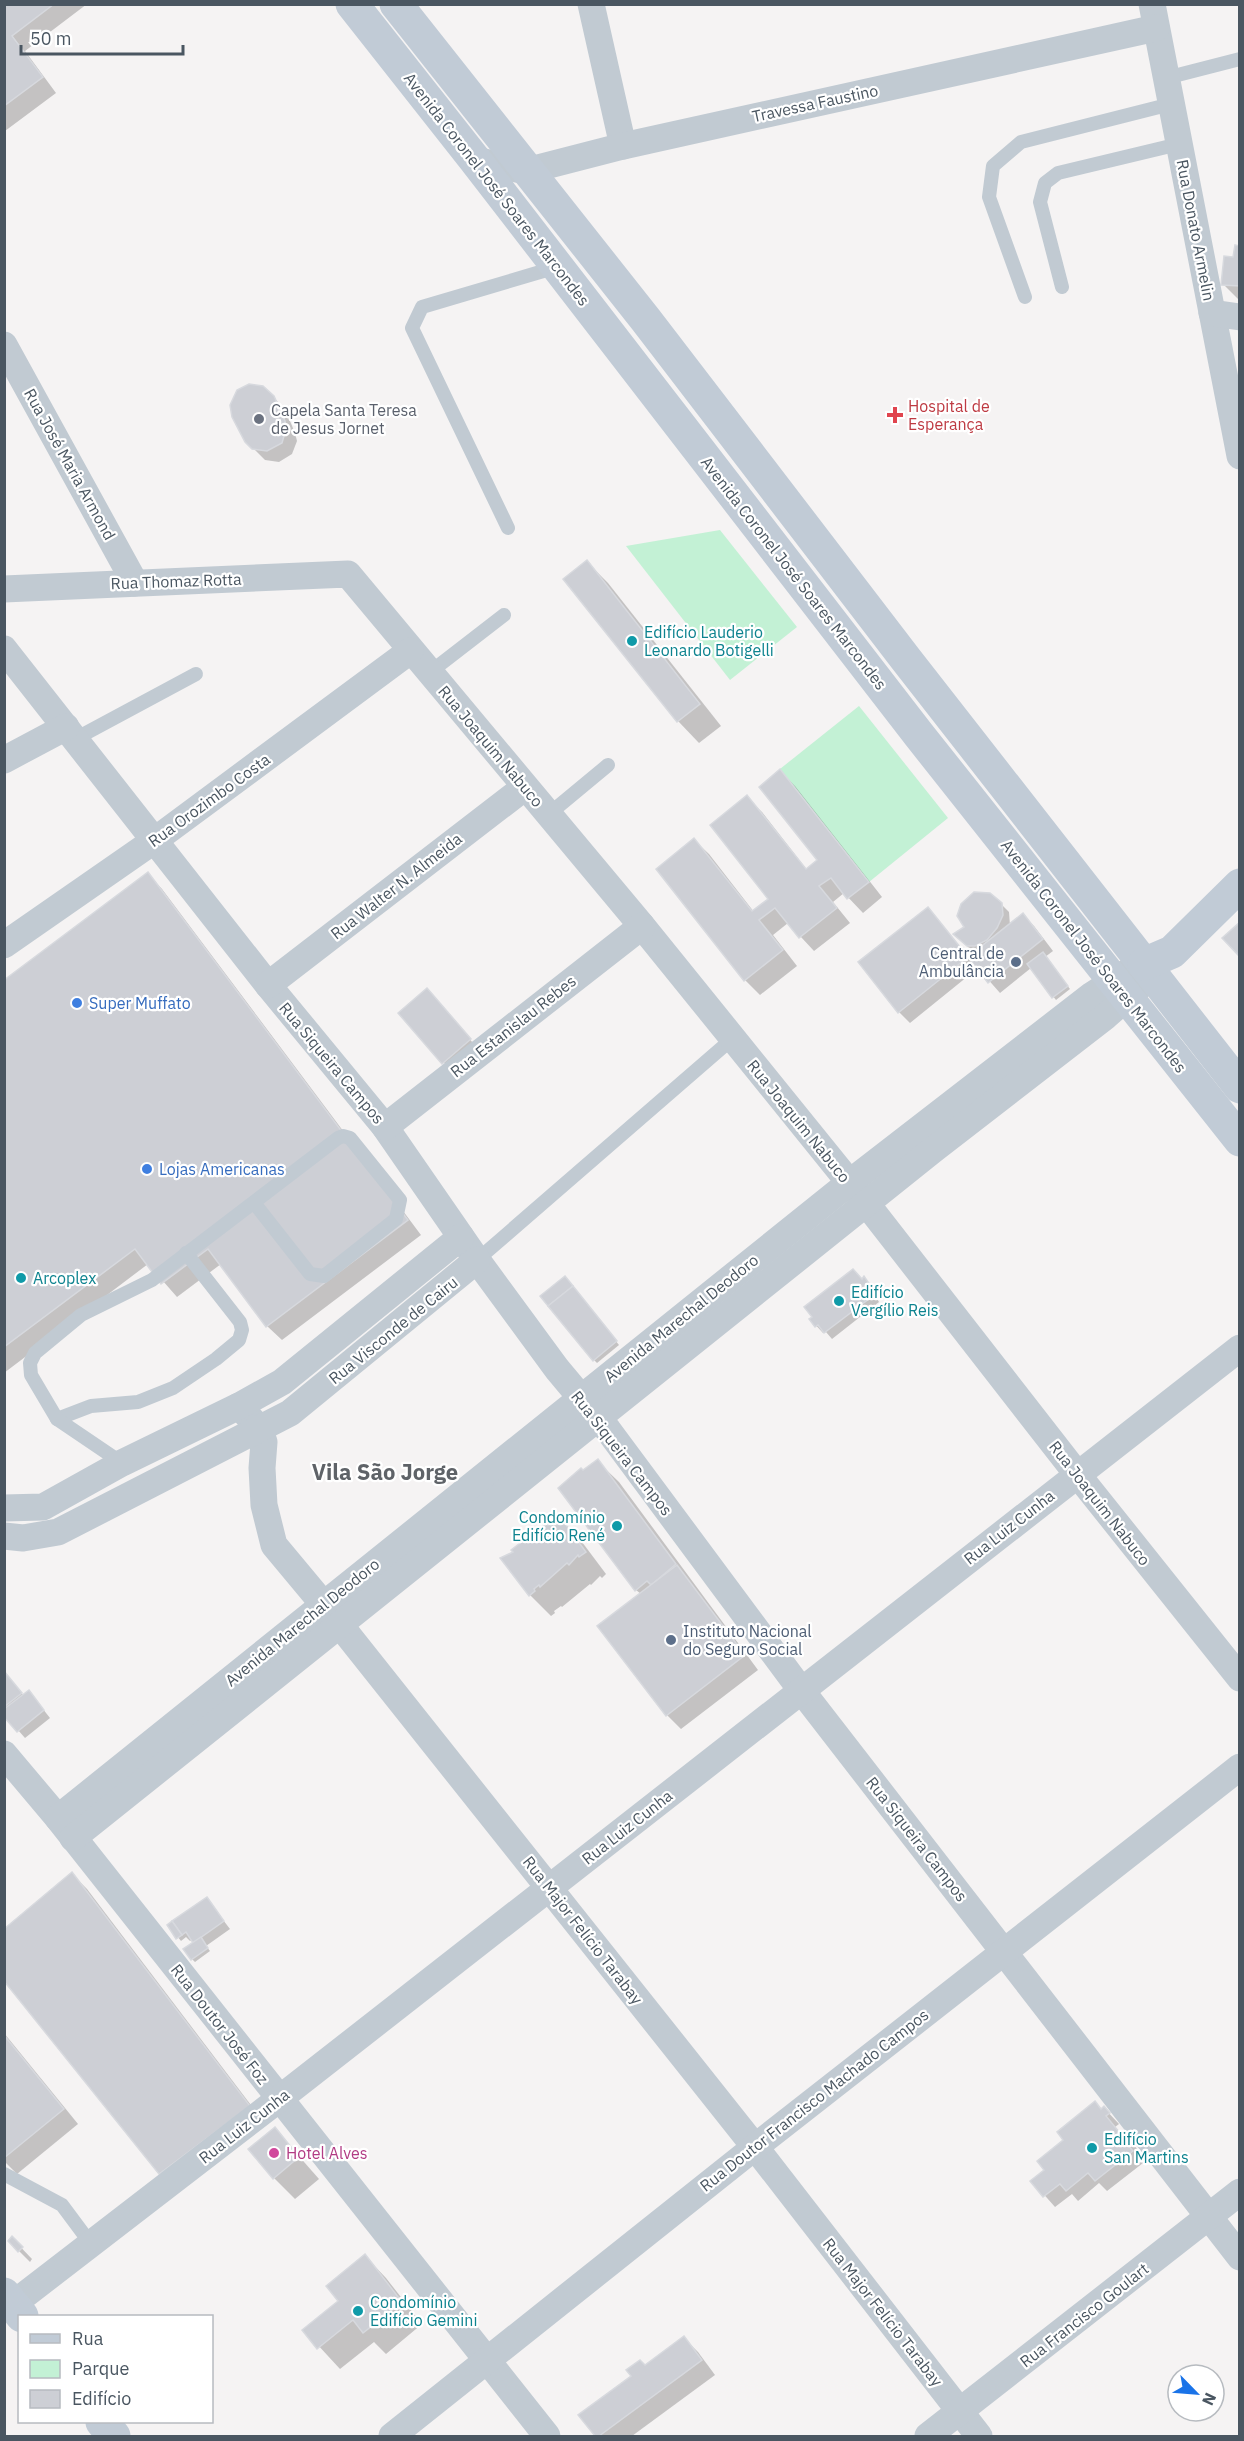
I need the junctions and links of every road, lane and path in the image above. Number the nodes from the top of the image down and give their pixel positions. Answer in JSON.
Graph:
{"nodes":[{"id":1,"x":352,"y":4,"type":"edge"},
{"id":2,"x":396,"y":4,"type":"edge"},
{"id":3,"x":591,"y":4,"type":"edge"},
{"id":4,"x":1154,"y":16,"type":"edge"},
{"id":5,"x":1239,"y":59,"type":"edge"},
{"id":6,"x":1166,"y":78,"type":"junction"},
{"id":7,"x":1171,"y":104,"type":"junction"},
{"id":8,"x":1179,"y":144,"type":"junction"},
{"id":9,"x":623,"y":146,"type":"junction"},
{"id":10,"x":474,"y":159,"type":"junction"},
{"id":11,"x":526,"y":171,"type":"junction"},
{"id":12,"x":558,"y":267,"type":"junction"},
{"id":13,"x":1062,"y":287,"type":"dead end"},
{"id":14,"x":1025,"y":297,"type":"dead end"},
{"id":15,"x":1212,"y":313,"type":"junction"},
{"id":16,"x":1239,"y":317,"type":"edge"},
{"id":17,"x":4,"y":345,"type":"edge"},
{"id":18,"x":1239,"y":456,"type":"edge"},
{"id":19,"x":507,"y":528,"type":"dead end"},
{"id":20,"x":348,"y":574,"type":"joint"},
{"id":21,"x":135,"y":583,"type":"junction"},
{"id":22,"x":4,"y":589,"type":"edge"},
{"id":23,"x":504,"y":615,"type":"dead end"},
{"id":24,"x":4,"y":649,"type":"edge"},
{"id":25,"x":410,"y":651,"type":"junction"},
{"id":26,"x":891,"y":668,"type":"junction"},
{"id":27,"x":429,"y":673,"type":"junction"},
{"id":28,"x":196,"y":674,"type":"dead end"},
{"id":29,"x":948,"y":712,"type":"junction"},
{"id":30,"x":70,"y":733,"type":"junction"},
{"id":31,"x":920,"y":735,"type":"junction"},
{"id":32,"x":4,"y":760,"type":"edge"},
{"id":33,"x":608,"y":765,"type":"dead end"},
{"id":34,"x":525,"y":787,"type":"junction"},
{"id":35,"x":549,"y":814,"type":"junction"},
{"id":36,"x":154,"y":840,"type":"junction"},
{"id":37,"x":1239,"y":885,"type":"edge"},
{"id":38,"x":642,"y":926,"type":"junction"},
{"id":39,"x":4,"y":945,"type":"edge"},
{"id":40,"x":1148,"y":969,"type":"junction"},
{"id":41,"x":268,"y":985,"type":"junction"},
{"id":42,"x":1121,"y":989,"type":"junction"},
{"id":43,"x":732,"y":1039,"type":"junction"},
{"id":44,"x":1239,"y":1087,"type":"edge"},
{"id":45,"x":385,"y":1127,"type":"junction"},
{"id":46,"x":1239,"y":1140,"type":"edge"},
{"id":47,"x":858,"y":1193,"type":"junction"},
{"id":48,"x":255,"y":1203,"type":"junction"},
{"id":49,"x":461,"y":1237,"type":"junction"},
{"id":50,"x":186,"y":1253,"type":"junction"},
{"id":51,"x":477,"y":1260,"type":"junction"},
{"id":52,"x":1239,"y":1348,"type":"edge"},
{"id":53,"x":239,"y":1406,"type":"junction"},
{"id":54,"x":589,"y":1408,"type":"junction"},
{"id":55,"x":57,"y":1419,"type":"junction"},
{"id":56,"x":259,"y":1428,"type":"junction"},
{"id":57,"x":122,"y":1463,"type":"junction"},
{"id":58,"x":1077,"y":1474,"type":"junction"},
{"id":59,"x":4,"y":1508,"type":"edge"},
{"id":60,"x":4,"y":1536,"type":"edge"},
{"id":61,"x":332,"y":1615,"type":"junction"},
{"id":62,"x":1239,"y":1678,"type":"edge"},
{"id":63,"x":801,"y":1690,"type":"junction"},
{"id":64,"x":6,"y":1759,"type":"edge"},
{"id":65,"x":1239,"y":1767,"type":"edge"},
{"id":66,"x":65,"y":1828,"type":"junction"},
{"id":67,"x":549,"y":1887,"type":"junction"},
{"id":68,"x":1004,"y":1951,"type":"junction"},
{"id":69,"x":279,"y":2099,"type":"junction"},
{"id":70,"x":755,"y":2147,"type":"junction"},
{"id":71,"x":4,"y":2174,"type":"edge"},
{"id":72,"x":1239,"y":2192,"type":"edge"},
{"id":73,"x":1207,"y":2218,"type":"junction"},
{"id":74,"x":91,"y":2244,"type":"junction"},
{"id":75,"x":1239,"y":2257,"type":"edge"},
{"id":76,"x":13,"y":2305,"type":"edge"},
{"id":77,"x":487,"y":2361,"type":"junction"},
{"id":78,"x":960,"y":2412,"type":"junction"},
{"id":79,"x":104,"y":2423,"type":"edge"},
{"id":80,"x":114,"y":2436,"type":"edge"},
{"id":81,"x":392,"y":2436,"type":"edge"},
{"id":82,"x":547,"y":2436,"type":"edge"},
{"id":83,"x":928,"y":2436,"type":"edge"},
{"id":84,"x":979,"y":2436,"type":"edge"}],
"edges":[{"from":1,"to":10,"type":"main road","name":"Avenida Coronel José Soares Marcondes"},
{"from":2,"to":11,"type":"main road","name":"Avenida Coronel José Soares Marcondes"},
{"from":3,"to":9,"type":"street"},
{"from":4,"to":6,"type":"street","name":"Rua Donato Armelin"},
{"from":4,"to":9,"type":"street","name":"Travessa Faustino"},
{"from":5,"to":6,"type":"lane"},
{"from":6,"to":7,"type":"street","name":"Rua Donato Armelin"},
{"from":7,"to":8,"type":"street","name":"Rua Donato Armelin"},
{"from":7,"to":14,"type":"lane"},
{"from":8,"to":13,"type":"lane"},
{"from":8,"to":15,"type":"street","name":"Rua Donato Armelin"},
{"from":9,"to":11,"type":"street","name":"Travessa Faustino"},
{"from":10,"to":11,"type":"street","name":"Travessa Faustino"},
{"from":10,"to":12,"type":"main road","name":"Avenida Coronel José Soares Marcondes"},
{"from":11,"to":26,"type":"main road","name":"Avenida Coronel José Soares Marcondes"},
{"from":12,"to":19,"type":"lane"},
{"from":12,"to":26,"type":"main road","name":"Avenida Coronel José Soares Marcondes"},
{"from":15,"to":16,"type":"street"},
{"from":15,"to":18,"type":"street","name":"Rua Donato Armelin"},
{"from":17,"to":21,"type":"street","name":"Rua José Maria Armond"},
{"from":20,"to":21,"type":"street","name":"Rua Thomaz Rotta"},
{"from":20,"to":25,"type":"street","name":"Rua Joaquim Nabuco"},
{"from":21,"to":22,"type":"street","name":"Rua Thomaz Rotta"},
{"from":23,"to":27,"type":"lane"},
{"from":24,"to":30,"type":"street","name":"Rua Siqueira Campos"},
{"from":25,"to":27,"type":"street","name":"Rua Joaquim Nabuco"},
{"from":25,"to":36,"type":"street","name":"Rua Orozimbo Costa"},
{"from":26,"to":29,"type":"main road","name":"Avenida Coronel José Soares Marcondes"},
{"from":26,"to":31,"type":"main road","name":"Avenida Coronel José Soares Marcondes"},
{"from":27,"to":34,"type":"street","name":"Rua Joaquim Nabuco"},
{"from":28,"to":30,"type":"lane"},
{"from":29,"to":31,"type":"lane"},
{"from":29,"to":40,"type":"main road","name":"Avenida Coronel José Soares Marcondes"},
{"from":30,"to":32,"type":"street"},
{"from":30,"to":36,"type":"street","name":"Rua Siqueira Campos"},
{"from":31,"to":42,"type":"main road","name":"Avenida Coronel José Soares Marcondes"},
{"from":33,"to":35,"type":"lane"},
{"from":34,"to":35,"type":"street","name":"Rua Joaquim Nabuco"},
{"from":34,"to":41,"type":"street","name":"Rua Walter N. Almeida"},
{"from":35,"to":38,"type":"street","name":"Rua Joaquim Nabuco"},
{"from":36,"to":39,"type":"street","name":"Rua Orozimbo Costa"},
{"from":36,"to":41,"type":"street","name":"Rua Siqueira Campos"},
{"from":37,"to":40,"type":"main road"},
{"from":38,"to":43,"type":"street","name":"Rua Joaquim Nabuco"},
{"from":38,"to":45,"type":"street","name":"Rua Estanislau Rebes"},
{"from":40,"to":42,"type":"street","name":"Avenida Marechal Deodoro"},
{"from":40,"to":44,"type":"main road","name":"Avenida Coronel José Soares Marcondes"},
{"from":41,"to":45,"type":"street","name":"Rua Siqueira Campos"},
{"from":42,"to":46,"type":"main road","name":"Avenida Coronel José Soares Marcondes"},
{"from":42,"to":47,"type":"street","name":"Avenida Marechal Deodoro"},
{"from":43,"to":47,"type":"street","name":"Rua Joaquim Nabuco"},
{"from":43,"to":51,"type":"lane","name":"Rua Visconde de Cairu"},
{"from":45,"to":49,"type":"street","name":"Rua Siqueira Campos"},
{"from":47,"to":54,"type":"street","name":"Avenida Marechal Deodoro"},
{"from":47,"to":58,"type":"street","name":"Rua Joaquim Nabuco"},
{"from":48,"to":48,"type":"lane"},
{"from":48,"to":50,"type":"lane"},
{"from":49,"to":51,"type":"street","name":"Rua Siqueira Campos"},
{"from":49,"to":53,"type":"street","name":"Rua Visconde de Cairu"},
{"from":50,"to":55,"type":"lane"},
{"from":50,"to":55,"type":"lane"},
{"from":51,"to":54,"type":"street","name":"Rua Siqueira Campos"},
{"from":51,"to":56,"type":"street","name":"Rua Visconde de Cairu"},
{"from":52,"to":58,"type":"street","name":"Rua Luiz Cunha"},
{"from":53,"to":56,"type":"street"},
{"from":53,"to":57,"type":"street","name":"Rua Visconde de Cairu"},
{"from":54,"to":61,"type":"street","name":"Avenida Marechal Deodoro"},
{"from":54,"to":63,"type":"street","name":"Rua Siqueira Campos"},
{"from":55,"to":57,"type":"lane"},
{"from":56,"to":60,"type":"street","name":"Rua Visconde de Cairu"},
{"from":56,"to":61,"type":"street","name":"Rua Major Felício Tarabay"},
{"from":57,"to":59,"type":"street","name":"Rua Visconde de Cairu"},
{"from":58,"to":62,"type":"street","name":"Rua Joaquim Nabuco"},
{"from":58,"to":63,"type":"street","name":"Rua Luiz Cunha"},
{"from":61,"to":66,"type":"street","name":"Avenida Marechal Deodoro"},
{"from":61,"to":67,"type":"street","name":"Rua Major Felício Tarabay"},
{"from":63,"to":67,"type":"street","name":"Rua Luiz Cunha"},
{"from":63,"to":68,"type":"street","name":"Rua Siqueira Campos"},
{"from":64,"to":66,"type":"street","name":"Rua Doutor José Foz"},
{"from":65,"to":68,"type":"street","name":"Rua Doutor Francisco Machado Campos"},
{"from":66,"to":69,"type":"street","name":"Rua Doutor José Foz"},
{"from":67,"to":69,"type":"street","name":"Rua Luiz Cunha"},
{"from":67,"to":70,"type":"street","name":"Rua Major Felício Tarabay"},
{"from":68,"to":70,"type":"street","name":"Rua Doutor Francisco Machado Campos"},
{"from":68,"to":73,"type":"street","name":"Rua Siqueira Campos"},
{"from":69,"to":74,"type":"street","name":"Rua Luiz Cunha"},
{"from":69,"to":77,"type":"street","name":"Rua Doutor José Foz"},
{"from":70,"to":77,"type":"street","name":"Rua Doutor Francisco Machado Campos"},
{"from":70,"to":78,"type":"street","name":"Rua Major Felício Tarabay"},
{"from":71,"to":74,"type":"lane"},
{"from":72,"to":73,"type":"street","name":"Rua Francisco Goulart"},
{"from":73,"to":75,"type":"street","name":"Rua Siqueira Campos"},
{"from":73,"to":78,"type":"street","name":"Rua Francisco Goulart"},
{"from":74,"to":76,"type":"street","name":"Rua Luiz Cunha"},
{"from":77,"to":81,"type":"street","name":"Rua Doutor Francisco Machado Campos"},
{"from":77,"to":82,"type":"street","name":"Rua Doutor José Foz"},
{"from":78,"to":83,"type":"street","name":"Rua Francisco Goulart"},
{"from":78,"to":84,"type":"street","name":"Rua Major Felício Tarabay"},
{"from":79,"to":80,"type":"main road"}]}
